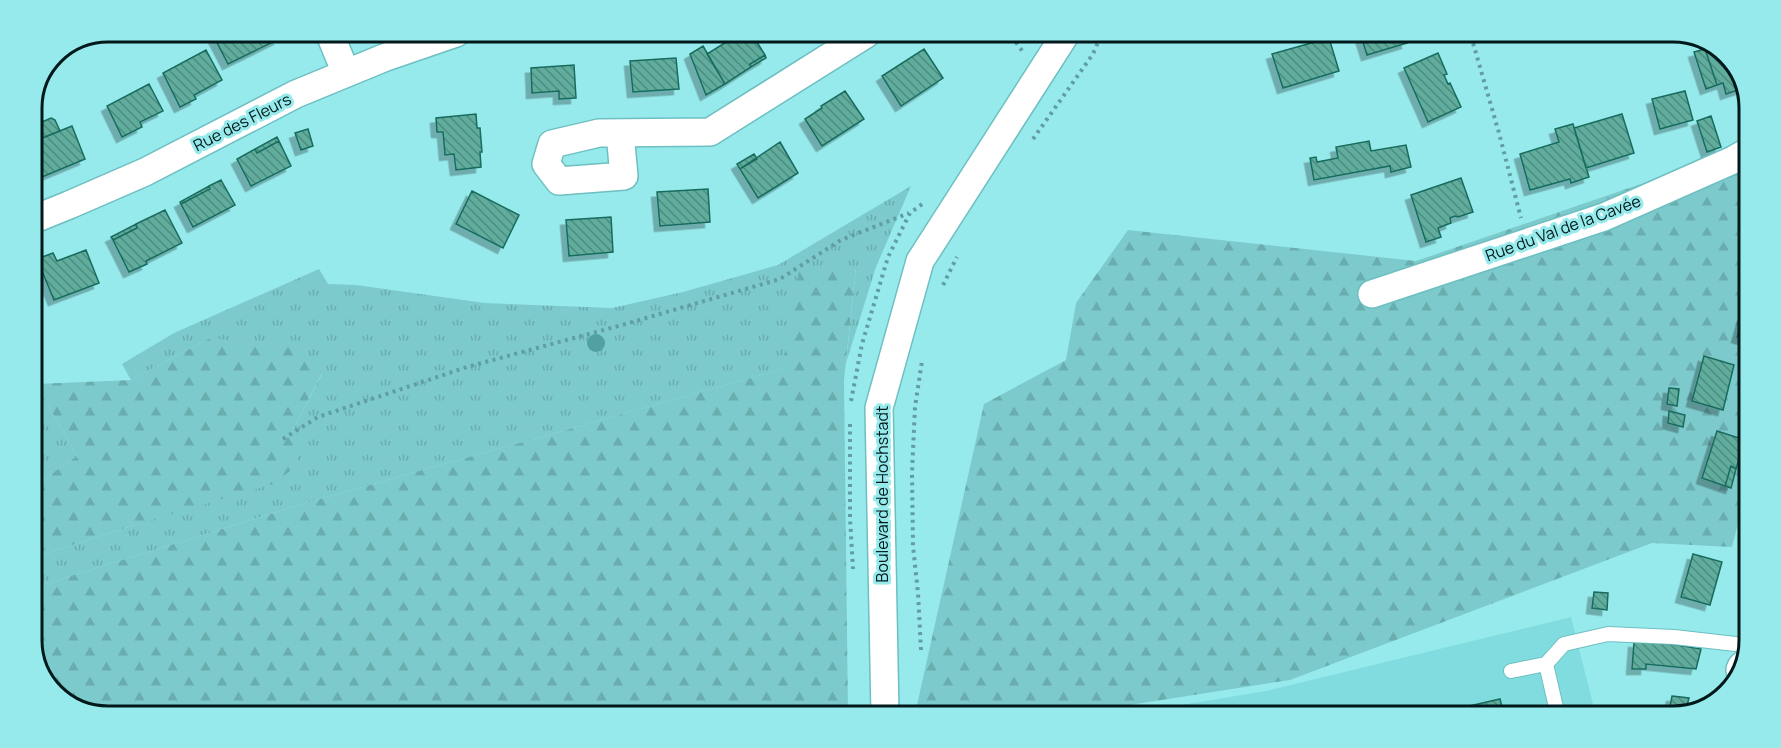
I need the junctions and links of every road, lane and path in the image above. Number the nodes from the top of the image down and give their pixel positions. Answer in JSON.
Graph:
{"nodes":[{"id":1,"x":333,"y":42,"type":"edge"},
{"id":2,"x":430,"y":42,"type":"edge"},
{"id":3,"x":853,"y":42,"type":"edge"},
{"id":4,"x":1052,"y":42,"type":"edge"},
{"id":5,"x":1098,"y":42,"type":"edge"},
{"id":6,"x":1473,"y":42,"type":"edge"},
{"id":7,"x":346,"y":73,"type":"junction"},
{"id":8,"x":620,"y":134,"type":"dead end"},
{"id":9,"x":1028,"y":146,"type":"dead end"},
{"id":10,"x":1739,"y":157,"type":"edge"},
{"id":11,"x":910,"y":213,"type":"dead end"},
{"id":12,"x":42,"y":216,"type":"edge"},
{"id":13,"x":1527,"y":243,"type":"junction"},
{"id":14,"x":959,"y":254,"type":"dead end"},
{"id":15,"x":941,"y":291,"type":"dead end"},
{"id":16,"x":1372,"y":294,"type":"dead end"},
{"id":17,"x":924,"y":350,"type":"dead end"},
{"id":18,"x":283,"y":439,"type":"dead end"},
{"id":19,"x":1739,"y":644,"type":"edge"},
{"id":20,"x":921,"y":650,"type":"dead end"},
{"id":21,"x":1546,"y":664,"type":"junction"},
{"id":22,"x":1511,"y":671,"type":"dead end"},
{"id":23,"x":885,"y":706,"type":"edge"},
{"id":24,"x":1555,"y":706,"type":"edge"}],
"edges":[{"from":1,"to":7,"type":"street"},
{"from":2,"to":7,"type":"street","name":"Rue des Fleurs"},
{"from":3,"to":8,"type":"street"},
{"from":4,"to":23,"type":"street","name":"Boulevard de Hochstadt"},
{"from":5,"to":9,"type":"path"},
{"from":6,"to":13,"type":"path"},
{"from":7,"to":12,"type":"street","name":"Rue des Fleurs"},
{"from":10,"to":13,"type":"street","name":"Rue du Val de la Cavée"},
{"from":11,"to":18,"type":"path"},
{"from":13,"to":16,"type":"street","name":"Rue du Val de la Cavée"},
{"from":14,"to":15,"type":"path"},
{"from":17,"to":20,"type":"path"},
{"from":19,"to":21,"type":"lane"},
{"from":21,"to":22,"type":"lane"},
{"from":21,"to":24,"type":"lane"}]}
